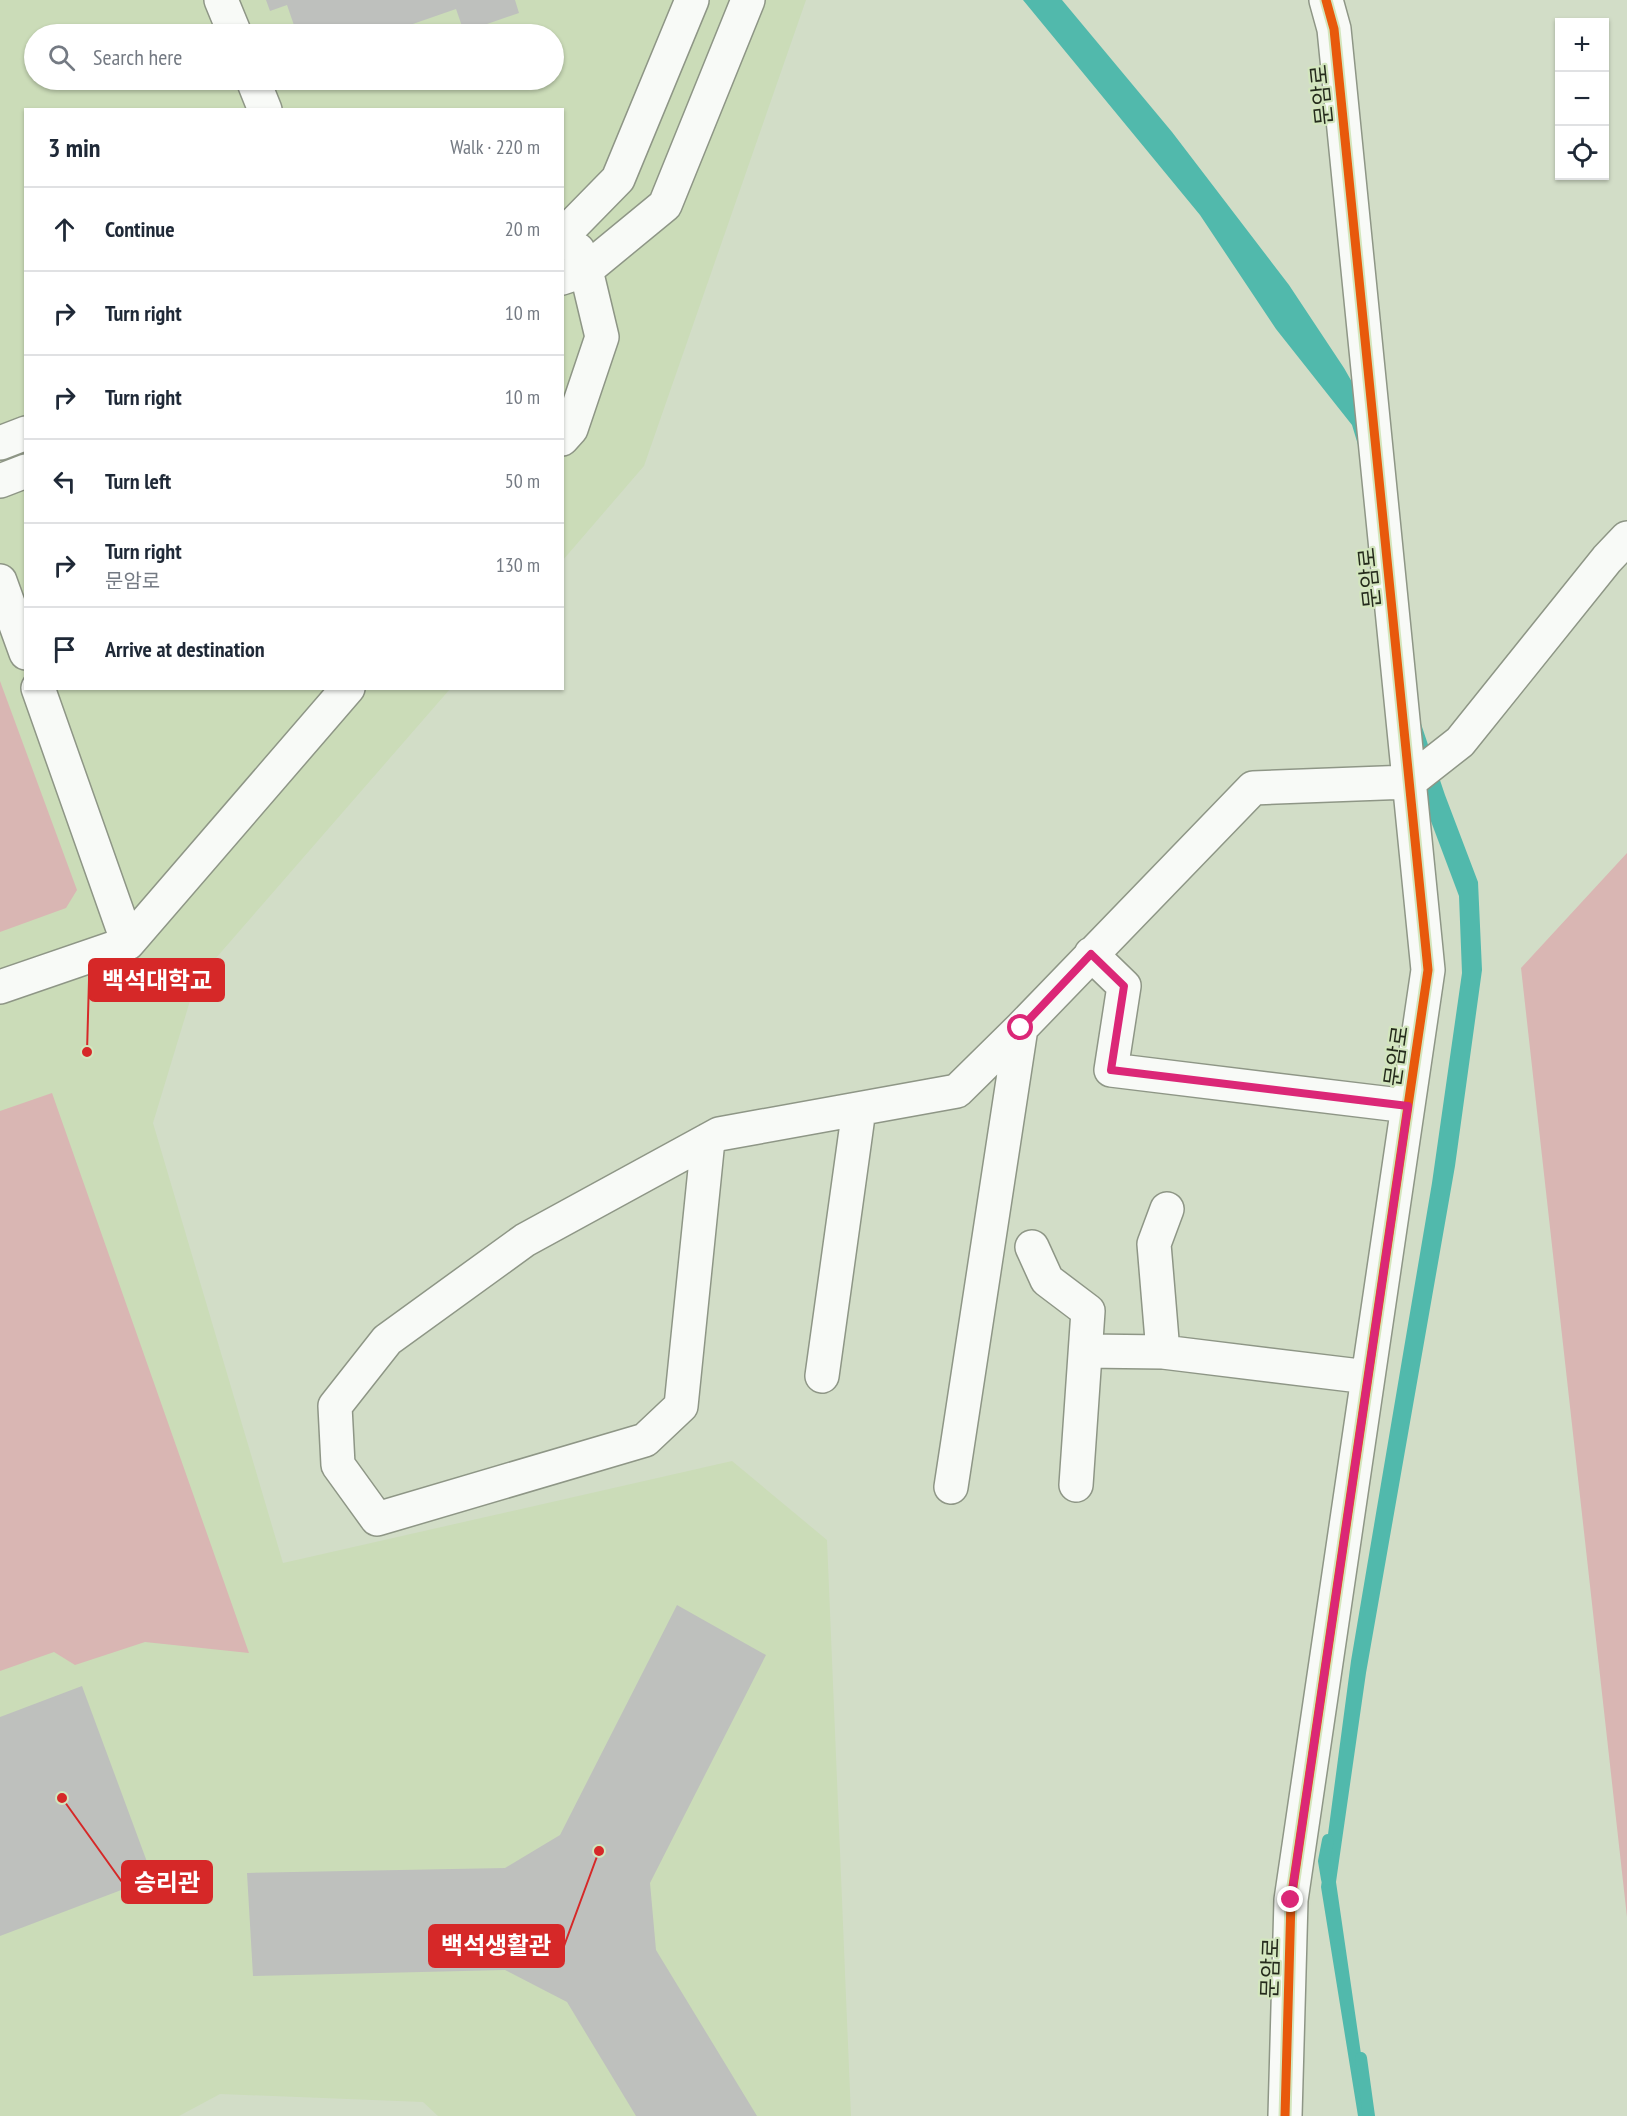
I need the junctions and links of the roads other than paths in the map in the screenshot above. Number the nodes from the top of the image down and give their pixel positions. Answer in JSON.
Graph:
{"nodes":[{"id":1,"x":221,"y":0,"type":"edge"},
{"id":2,"x":692,"y":0,"type":"edge"},
{"id":3,"x":748,"y":0,"type":"edge"},
{"id":4,"x":1326,"y":0,"type":"edge"},
{"id":5,"x":231,"y":24,"type":"edge"},
{"id":6,"x":257,"y":90,"type":"edge"},
{"id":7,"x":264,"y":108,"type":"edge"},
{"id":8,"x":566,"y":230,"type":"edge"},
{"id":9,"x":574,"y":274,"type":"edge"},
{"id":10,"x":24,"y":434,"type":"edge"},
{"id":11,"x":564,"y":437,"type":"edge"},
{"id":12,"x":0,"y":443,"type":"edge"},
{"id":13,"x":24,"y":472,"type":"edge"},
{"id":14,"x":0,"y":481,"type":"edge"},
{"id":15,"x":1627,"y":538,"type":"edge"},
{"id":16,"x":0,"y":581,"type":"edge"},
{"id":17,"x":24,"y":647,"type":"edge"},
{"id":18,"x":39,"y":690,"type":"edge"},
{"id":19,"x":346,"y":690,"type":"edge"},
{"id":20,"x":1409,"y":782,"type":"junction"},
{"id":21,"x":128,"y":943,"type":"junction"},
{"id":22,"x":1091,"y":954,"type":"junction"},
{"id":23,"x":0,"y":987,"type":"edge"},
{"id":24,"x":1021,"y":1028,"type":"junction"},
{"id":25,"x":1408,"y":1106,"type":"junction"},
{"id":26,"x":859,"y":1109,"type":"junction"},
{"id":27,"x":708,"y":1140,"type":"junction"},
{"id":28,"x":1167,"y":1209,"type":"dead end"},
{"id":29,"x":1032,"y":1247,"type":"dead end"},
{"id":30,"x":1087,"y":1351,"type":"junction"},
{"id":31,"x":1163,"y":1352,"type":"junction"},
{"id":32,"x":822,"y":1376,"type":"dead end"},
{"id":33,"x":1368,"y":1377,"type":"junction"},
{"id":34,"x":1076,"y":1485,"type":"dead end"},
{"id":35,"x":951,"y":1487,"type":"dead end"},
{"id":36,"x":1286,"y":2116,"type":"edge"}],
"edges":[{"from":1,"to":5,"type":"street"},
{"from":2,"to":8,"type":"street"},
{"from":3,"to":9,"type":"street"},
{"from":4,"to":20,"type":"street","name":"문암로"},
{"from":6,"to":7,"type":"street"},
{"from":8,"to":9,"type":"street"},
{"from":9,"to":11,"type":"street"},
{"from":10,"to":12,"type":"street"},
{"from":13,"to":14,"type":"street"},
{"from":15,"to":20,"type":"street"},
{"from":16,"to":17,"type":"street"},
{"from":18,"to":21,"type":"street"},
{"from":19,"to":21,"type":"street"},
{"from":20,"to":22,"type":"street"},
{"from":20,"to":25,"type":"street","name":"문암로"},
{"from":21,"to":23,"type":"street"},
{"from":22,"to":24,"type":"street"},
{"from":22,"to":25,"type":"street"},
{"from":24,"to":26,"type":"street"},
{"from":24,"to":35,"type":"street"},
{"from":25,"to":33,"type":"street","name":"문암로"},
{"from":26,"to":27,"type":"street"},
{"from":26,"to":32,"type":"street"},
{"from":27,"to":27,"type":"street"},
{"from":28,"to":31,"type":"street"},
{"from":29,"to":30,"type":"street"},
{"from":30,"to":31,"type":"street"},
{"from":30,"to":34,"type":"street"},
{"from":31,"to":33,"type":"street"},
{"from":33,"to":36,"type":"street","name":"문암로"}]}
